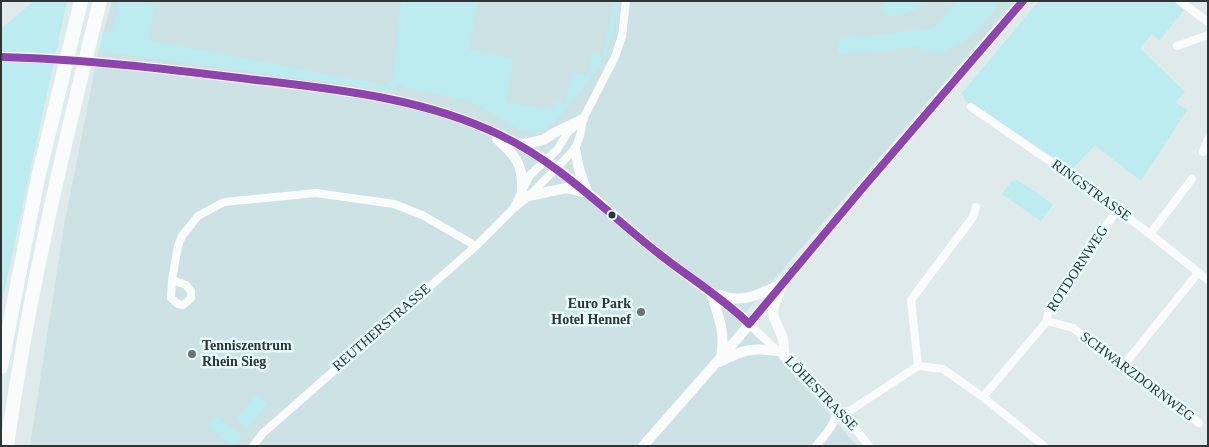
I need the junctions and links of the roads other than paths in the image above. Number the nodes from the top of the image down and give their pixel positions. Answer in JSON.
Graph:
{"nodes":[{"id":1,"x":81,"y":1,"type":"edge"},
{"id":2,"x":100,"y":1,"type":"edge"},
{"id":3,"x":626,"y":1,"type":"edge"},
{"id":4,"x":1024,"y":1,"type":"edge"},
{"id":5,"x":1180,"y":1,"type":"edge"},
{"id":6,"x":1208,"y":22,"type":"edge"},
{"id":7,"x":1208,"y":35,"type":"edge"},
{"id":8,"x":1177,"y":46,"type":"dead end"},
{"id":9,"x":1,"y":57,"type":"edge"},
{"id":10,"x":970,"y":107,"type":"dead end"},
{"id":11,"x":582,"y":119,"type":"junction"},
{"id":12,"x":485,"y":128,"type":"junction"},
{"id":13,"x":1208,"y":139,"type":"edge"},
{"id":14,"x":519,"y":145,"type":"junction"},
{"id":15,"x":575,"y":149,"type":"junction"},
{"id":16,"x":1203,"y":152,"type":"dead end"},
{"id":17,"x":546,"y":162,"type":"junction"},
{"id":18,"x":556,"y":169,"type":"junction"},
{"id":19,"x":1192,"y":178,"type":"dead end"},
{"id":20,"x":526,"y":193,"type":"junction"},
{"id":21,"x":587,"y":193,"type":"junction"},
{"id":22,"x":976,"y":207,"type":"dead end"},
{"id":23,"x":1117,"y":210,"type":"junction"},
{"id":24,"x":1150,"y":234,"type":"junction"},
{"id":25,"x":476,"y":246,"type":"junction"},
{"id":26,"x":1198,"y":273,"type":"junction"},
{"id":27,"x":172,"y":280,"type":"dead end"},
{"id":28,"x":1208,"y":280,"type":"edge"},
{"id":29,"x":785,"y":282,"type":"junction"},
{"id":30,"x":711,"y":292,"type":"junction"},
{"id":31,"x":1047,"y":321,"type":"junction"},
{"id":32,"x":749,"y":324,"type":"junction"},
{"id":33,"x":781,"y":354,"type":"junction"},
{"id":34,"x":717,"y":361,"type":"junction"},
{"id":35,"x":918,"y":366,"type":"junction"},
{"id":36,"x":1123,"y":366,"type":"junction"},
{"id":37,"x":1,"y":367,"type":"edge"},
{"id":38,"x":984,"y":397,"type":"junction"},
{"id":39,"x":836,"y":414,"type":"junction"},
{"id":40,"x":1199,"y":423,"type":"dead end"},
{"id":41,"x":7,"y":446,"type":"edge"},
{"id":42,"x":253,"y":446,"type":"edge"},
{"id":43,"x":643,"y":446,"type":"edge"},
{"id":44,"x":816,"y":446,"type":"edge"},
{"id":45,"x":869,"y":446,"type":"edge"},
{"id":46,"x":1044,"y":446,"type":"edge"}],
"edges":[{"from":1,"to":37,"type":"highway"},
{"from":2,"to":41,"type":"highway"},
{"from":3,"to":11,"type":"street"},
{"from":4,"to":29,"type":"main road"},
{"from":5,"to":6,"type":"street"},
{"from":7,"to":8,"type":"street"},
{"from":9,"to":12,"type":"main road"},
{"from":10,"to":23,"type":"street","name":"RINGSTRASSE"},
{"from":11,"to":14,"type":"main road"},
{"from":11,"to":15,"type":"street"},
{"from":11,"to":17,"type":"street","name":"REUTHERSTRASSE"},
{"from":12,"to":14,"type":"main road"},
{"from":12,"to":20,"type":"main road"},
{"from":13,"to":16,"type":"street"},
{"from":14,"to":17,"type":"main road"},
{"from":15,"to":18,"type":"street","name":"REUTHERSTRASSE"},
{"from":15,"to":21,"type":"main road"},
{"from":17,"to":18,"type":"main road"},
{"from":17,"to":20,"type":"street","name":"REUTHERSTRASSE"},
{"from":18,"to":20,"type":"street","name":"REUTHERSTRASSE"},
{"from":18,"to":21,"type":"main road"},
{"from":19,"to":24,"type":"street"},
{"from":20,"to":21,"type":"main road"},
{"from":20,"to":25,"type":"street","name":"REUTHERSTRASSE"},
{"from":21,"to":30,"type":"main road"},
{"from":22,"to":35,"type":"street"},
{"from":23,"to":24,"type":"street","name":"RINGSTRASSE"},
{"from":23,"to":31,"type":"street","name":"ROTDORNWEG"},
{"from":24,"to":26,"type":"street","name":"RINGSTRASSE"},
{"from":25,"to":27,"type":"street"},
{"from":25,"to":42,"type":"street","name":"REUTHERSTRASSE"},
{"from":26,"to":28,"type":"street","name":"RINGSTRASSE"},
{"from":26,"to":36,"type":"street"},
{"from":29,"to":30,"type":"main road"},
{"from":29,"to":32,"type":"main road"},
{"from":29,"to":33,"type":"main road"},
{"from":30,"to":32,"type":"main road"},
{"from":30,"to":34,"type":"main road"},
{"from":31,"to":36,"type":"street","name":"SCHWARZDORNWEG"},
{"from":31,"to":38,"type":"street","name":"ROTDORNWEG"},
{"from":32,"to":33,"type":"street","name":"LÖHESTRASSE"},
{"from":32,"to":34,"type":"main road"},
{"from":33,"to":34,"type":"main road"},
{"from":33,"to":39,"type":"street","name":"LÖHESTRASSE"},
{"from":34,"to":43,"type":"main road"},
{"from":35,"to":38,"type":"street"},
{"from":35,"to":39,"type":"street"},
{"from":36,"to":40,"type":"street","name":"SCHWARZDORNWEG"},
{"from":38,"to":46,"type":"street"},
{"from":39,"to":44,"type":"street"},
{"from":39,"to":45,"type":"street","name":"LÖHESTRASSE"}]}
